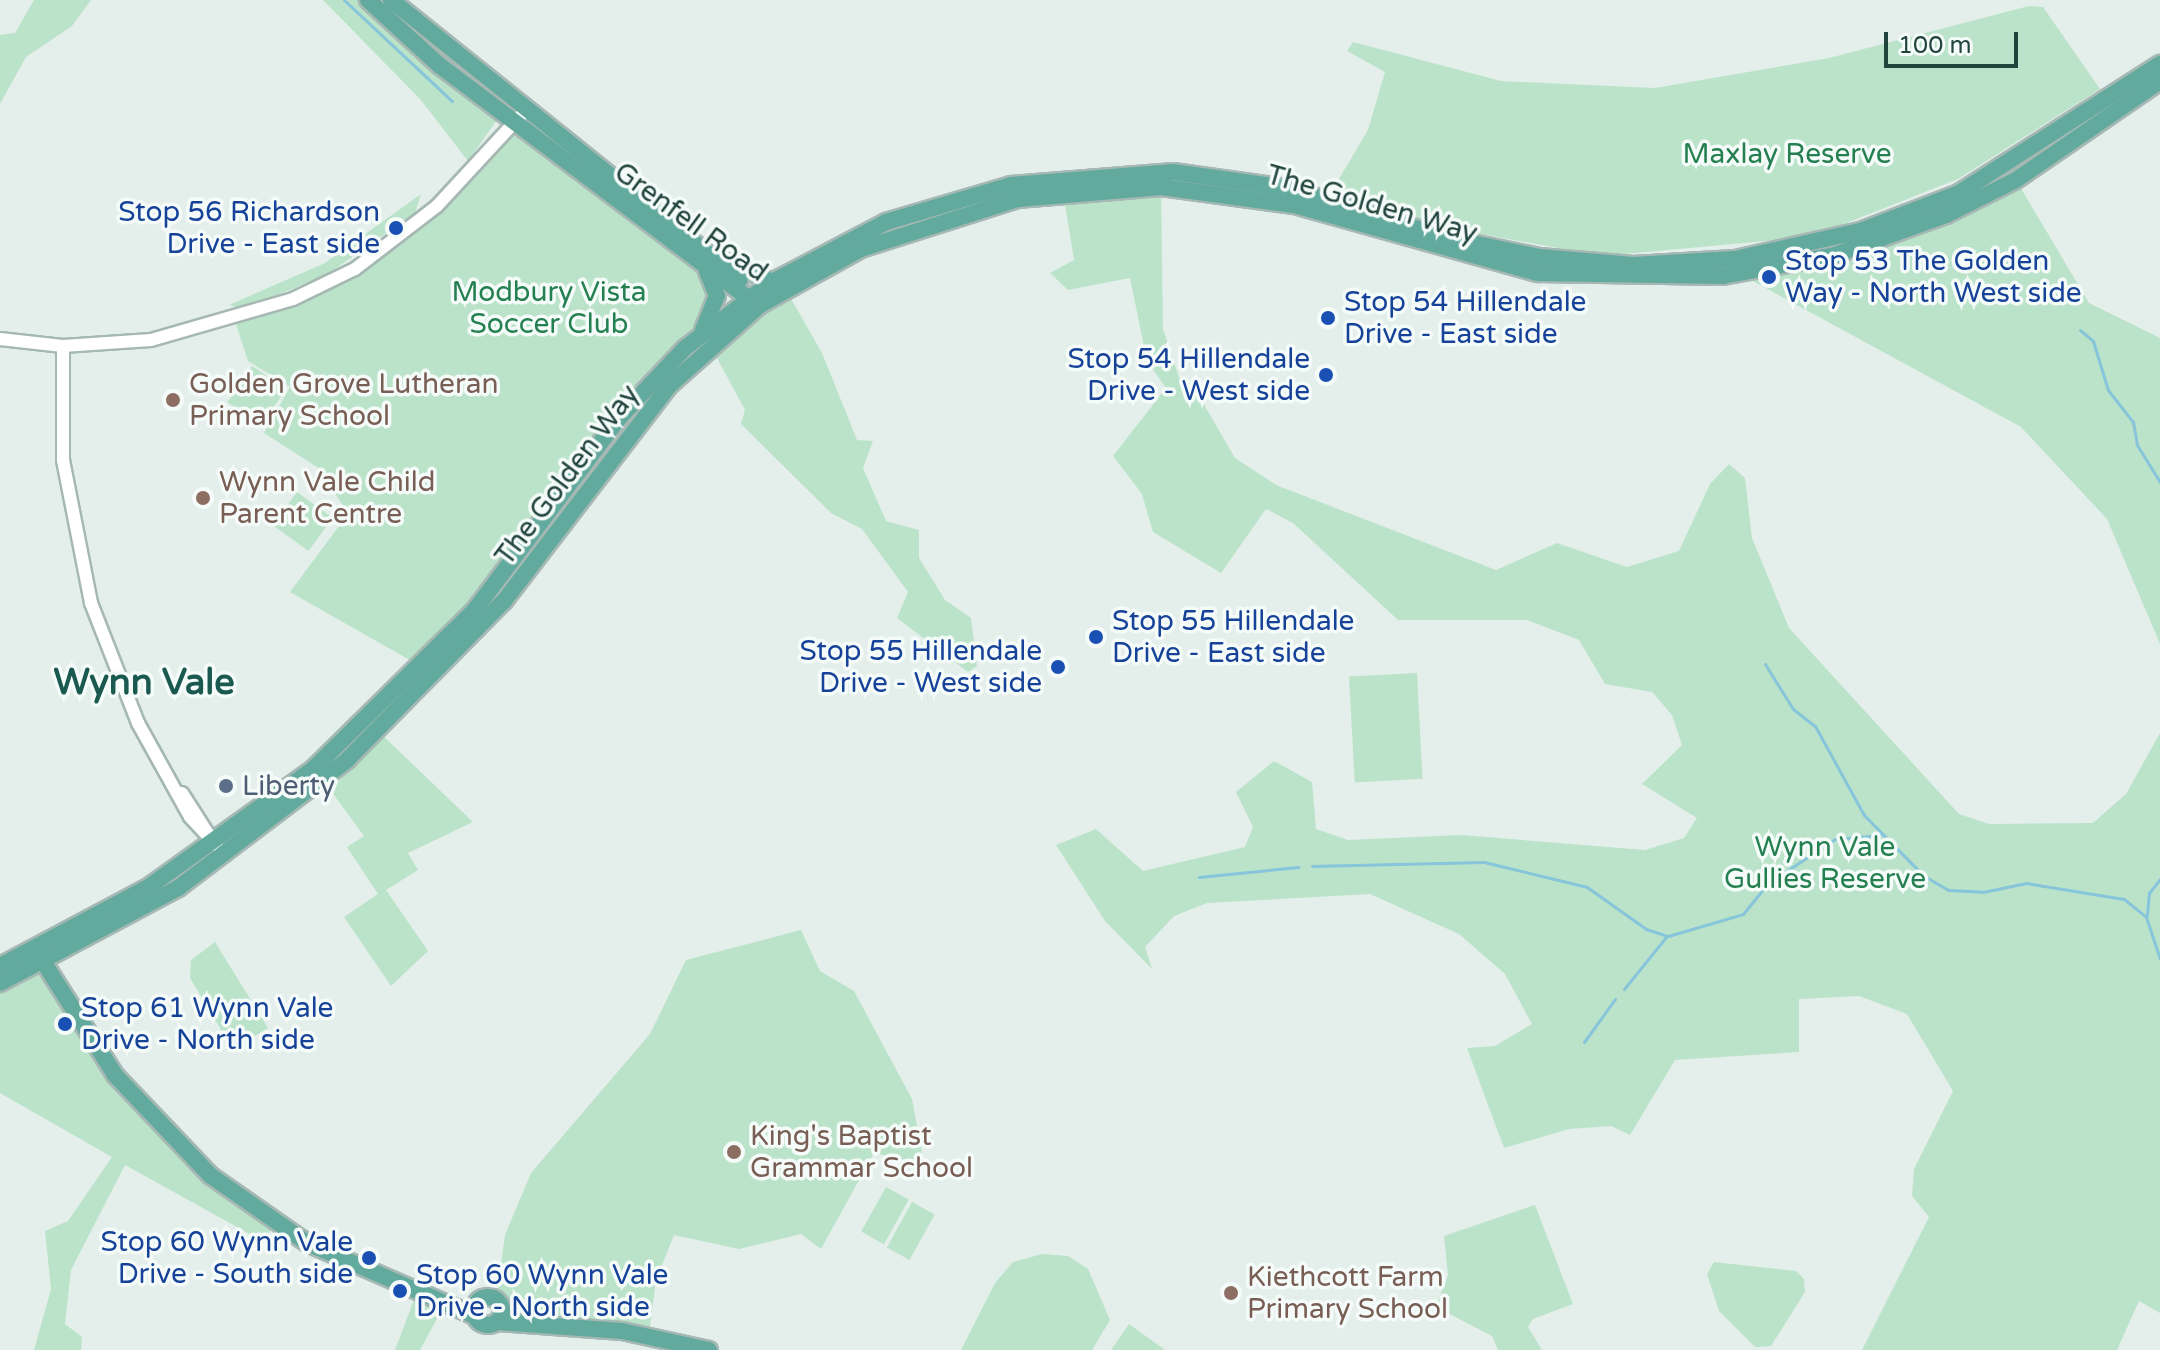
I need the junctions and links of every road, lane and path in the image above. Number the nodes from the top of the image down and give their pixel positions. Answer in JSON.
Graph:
{"nodes":[{"id":1,"x":368,"y":0,"type":"edge"},
{"id":2,"x":391,"y":0,"type":"edge"},
{"id":3,"x":2160,"y":64,"type":"edge"},
{"id":4,"x":2160,"y":81,"type":"edge"},
{"id":5,"x":2093,"y":109,"type":"junction"},
{"id":6,"x":520,"y":117,"type":"junction"},
{"id":7,"x":2055,"y":136,"type":"junction"},
{"id":8,"x":2083,"y":136,"type":"junction"},
{"id":9,"x":699,"y":247,"type":"junction"},
{"id":10,"x":705,"y":267,"type":"junction"},
{"id":11,"x":772,"y":282,"type":"junction"},
{"id":12,"x":754,"y":299,"type":"junction"},
{"id":13,"x":701,"y":335,"type":"junction"},
{"id":14,"x":0,"y":339,"type":"edge"},
{"id":15,"x":63,"y":346,"type":"junction"},
{"id":16,"x":219,"y":849,"type":"junction"},
{"id":17,"x":50,"y":941,"type":"junction"},
{"id":18,"x":20,"y":957,"type":"junction"},
{"id":19,"x":44,"y":963,"type":"junction"},
{"id":20,"x":0,"y":966,"type":"edge"},
{"id":21,"x":0,"y":983,"type":"edge"},
{"id":22,"x":480,"y":1299,"type":"junction"},
{"id":23,"x":442,"y":1300,"type":"junction"},
{"id":24,"x":500,"y":1314,"type":"junction"},
{"id":25,"x":475,"y":1316,"type":"junction"},
{"id":26,"x":709,"y":1350,"type":"edge"}],
"edges":[{"from":1,"to":6,"type":"main road","name":"Grenfell Road"},
{"from":2,"to":6,"type":"main road","name":"Grenfell Road"},
{"from":3,"to":5,"type":"main road","name":"The Golden Way"},
{"from":4,"to":8,"type":"main road","name":"The Golden Way"},
{"from":5,"to":7,"type":"main road","name":"The Golden Way"},
{"from":5,"to":8,"type":"main road"},
{"from":6,"to":9,"type":"main road","name":"Grenfell Road"},
{"from":6,"to":10,"type":"main road","name":"Grenfell Road"},
{"from":6,"to":15,"type":"street"},
{"from":7,"to":8,"type":"main road"},
{"from":7,"to":11,"type":"main road","name":"The Golden Way"},
{"from":8,"to":12,"type":"main road","name":"The Golden Way"},
{"from":9,"to":11,"type":"main road"},
{"from":9,"to":12,"type":"main road","name":"Grenfell Road"},
{"from":10,"to":12,"type":"main road","name":"Grenfell Road"},
{"from":10,"to":13,"type":"main road"},
{"from":11,"to":12,"type":"main road","name":"The Golden Way"},
{"from":12,"to":13,"type":"main road","name":"The Golden Way"},
{"from":12,"to":16,"type":"main road","name":"The Golden Way"},
{"from":13,"to":16,"type":"main road","name":"The Golden Way"},
{"from":14,"to":15,"type":"street"},
{"from":15,"to":16,"type":"street"},
{"from":16,"to":17,"type":"main road","name":"The Golden Way"},
{"from":16,"to":19,"type":"main road","name":"The Golden Way"},
{"from":17,"to":18,"type":"main road","name":"The Golden Way"},
{"from":17,"to":19,"type":"main road"},
{"from":18,"to":19,"type":"main road"},
{"from":18,"to":20,"type":"main road","name":"The Golden Way"},
{"from":19,"to":21,"type":"main road","name":"The Golden Way"},
{"from":19,"to":23,"type":"main road"},
{"from":22,"to":23,"type":"main road"},
{"from":22,"to":24,"type":"main road"},
{"from":22,"to":25,"type":"main road"},
{"from":23,"to":25,"type":"main road"},
{"from":24,"to":25,"type":"main road"},
{"from":24,"to":26,"type":"main road"}]}
